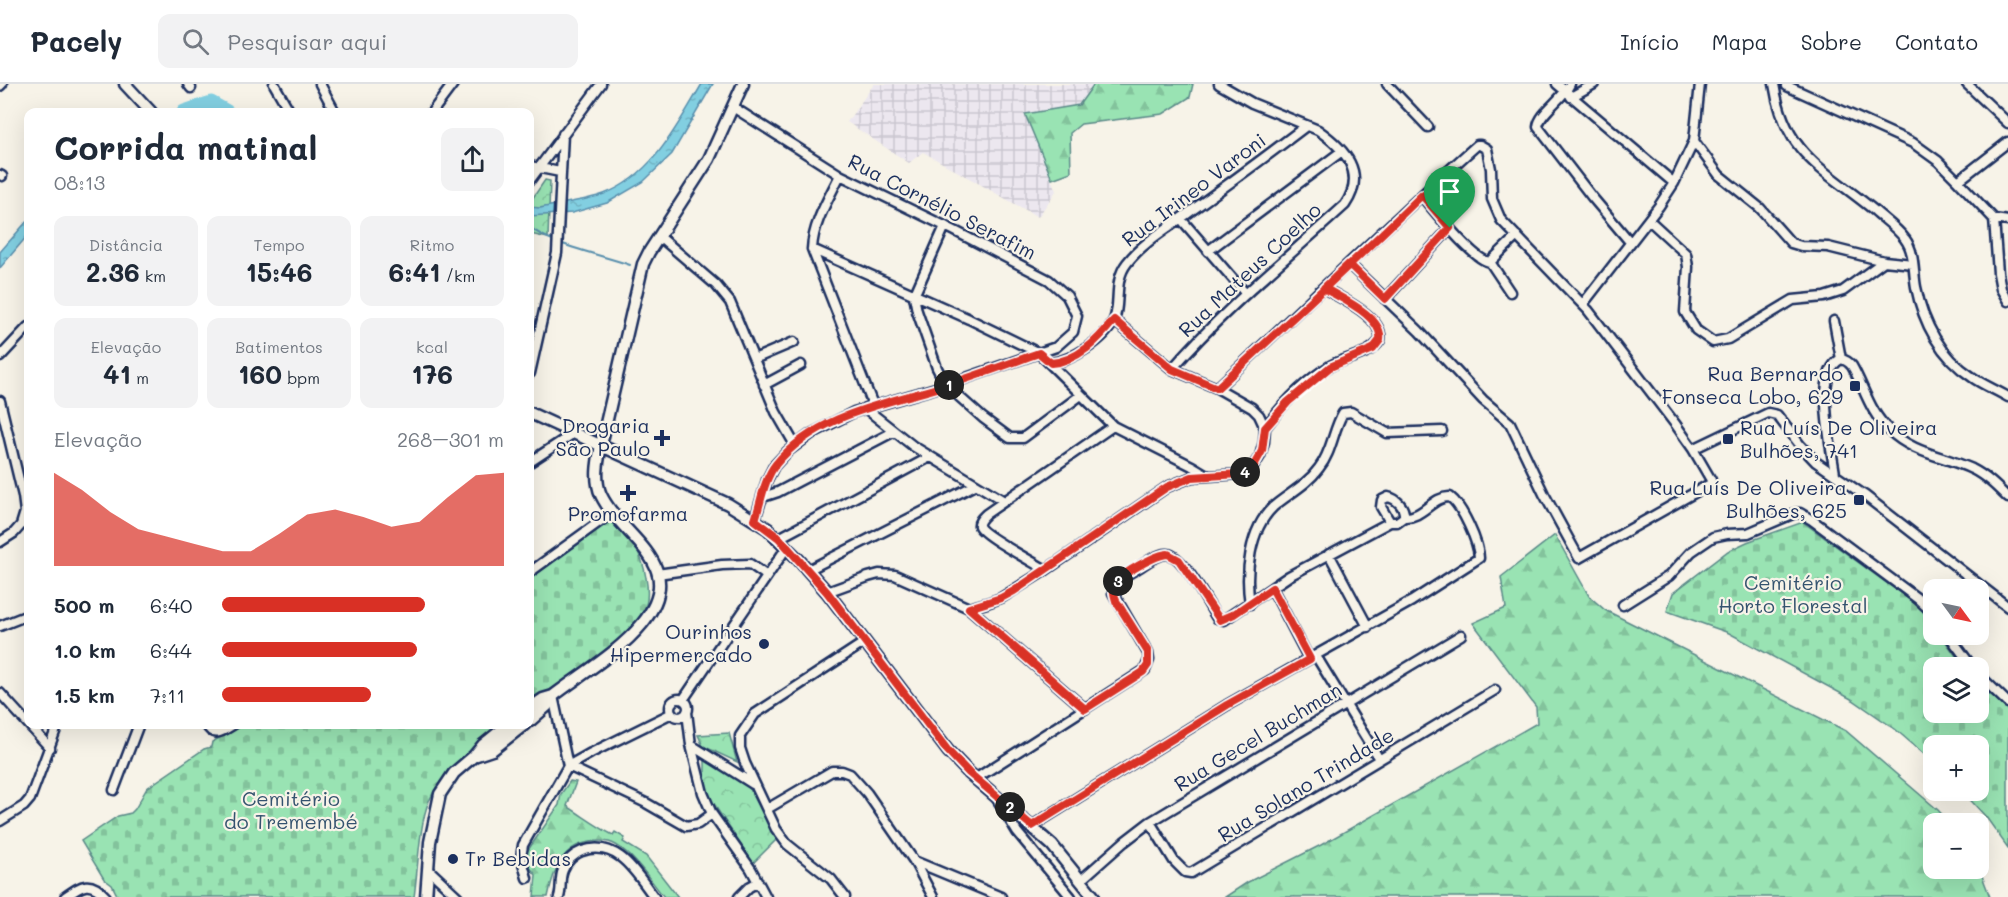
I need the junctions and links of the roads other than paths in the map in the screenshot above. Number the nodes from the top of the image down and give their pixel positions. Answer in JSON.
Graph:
{"nodes":[{"id":1,"x":124,"y":84,"type":"edge"},
{"id":2,"x":274,"y":84,"type":"edge"},
{"id":3,"x":320,"y":84,"type":"edge"},
{"id":4,"x":453,"y":84,"type":"edge"},
{"id":5,"x":601,"y":84,"type":"edge"},
{"id":6,"x":743,"y":84,"type":"edge"},
{"id":7,"x":1219,"y":84,"type":"edge"},
{"id":8,"x":1388,"y":84,"type":"edge"},
{"id":9,"x":1557,"y":84,"type":"edge"},
{"id":10,"x":1570,"y":84,"type":"edge"},
{"id":11,"x":1594,"y":84,"type":"edge"},
{"id":12,"x":1700,"y":84,"type":"edge"},
{"id":13,"x":1774,"y":84,"type":"edge"},
{"id":14,"x":1967,"y":84,"type":"edge"},
{"id":15,"x":1788,"y":85,"type":"edge"},
{"id":16,"x":1569,"y":95,"type":"junction"},
{"id":17,"x":1777,"y":99,"type":"junction"},
{"id":18,"x":733,"y":107,"type":"junction"},
{"id":19,"x":146,"y":108,"type":"edge"},
{"id":20,"x":288,"y":108,"type":"edge"},
{"id":21,"x":332,"y":108,"type":"edge"},
{"id":22,"x":435,"y":108,"type":"edge"},
{"id":23,"x":2008,"y":123,"type":"edge"},
{"id":24,"x":1306,"y":126,"type":"junction"},
{"id":25,"x":1428,"y":127,"type":"dead end"},
{"id":26,"x":563,"y":134,"type":"junction"},
{"id":27,"x":1694,"y":141,"type":"junction"},
{"id":28,"x":2008,"y":142,"type":"edge"},
{"id":29,"x":1342,"y":151,"type":"junction"},
{"id":30,"x":534,"y":167,"type":"edge"},
{"id":31,"x":840,"y":175,"type":"junction"},
{"id":32,"x":560,"y":176,"type":"junction"},
{"id":33,"x":1958,"y":180,"type":"junction"},
{"id":34,"x":1674,"y":183,"type":"junction"},
{"id":35,"x":1422,"y":195,"type":"junction"},
{"id":36,"x":1181,"y":219,"type":"junction"},
{"id":37,"x":1994,"y":219,"type":"junction"},
{"id":38,"x":1648,"y":220,"type":"junction"},
{"id":39,"x":2008,"y":220,"type":"edge"},
{"id":40,"x":945,"y":226,"type":"junction"},
{"id":41,"x":1450,"y":228,"type":"junction"},
{"id":42,"x":659,"y":236,"type":"junction"},
{"id":43,"x":1516,"y":236,"type":"junction"},
{"id":44,"x":1630,"y":242,"type":"junction"},
{"id":45,"x":812,"y":249,"type":"junction"},
{"id":46,"x":1208,"y":251,"type":"junction"},
{"id":47,"x":1884,"y":261,"type":"junction"},
{"id":48,"x":1490,"y":262,"type":"junction"},
{"id":49,"x":1349,"y":264,"type":"junction"},
{"id":50,"x":1913,"y":264,"type":"junction"},
{"id":51,"x":1324,"y":288,"type":"junction"},
{"id":52,"x":1510,"y":292,"type":"dead end"},
{"id":53,"x":1246,"y":294,"type":"junction"},
{"id":54,"x":914,"y":296,"type":"junction"},
{"id":55,"x":1385,"y":299,"type":"junction"},
{"id":56,"x":2008,"y":301,"type":"edge"},
{"id":57,"x":1583,"y":304,"type":"junction"},
{"id":58,"x":1114,"y":320,"type":"junction"},
{"id":59,"x":1834,"y":321,"type":"dead end"},
{"id":60,"x":24,"y":331,"type":"edge"},
{"id":61,"x":794,"y":342,"type":"dead end"},
{"id":62,"x":1039,"y":353,"type":"junction"},
{"id":63,"x":534,"y":355,"type":"edge"},
{"id":64,"x":0,"y":357,"type":"edge"},
{"id":65,"x":754,"y":359,"type":"junction"},
{"id":66,"x":1841,"y":359,"type":"junction"},
{"id":67,"x":1051,"y":363,"type":"junction"},
{"id":68,"x":801,"y":365,"type":"dead end"},
{"id":69,"x":1172,"y":369,"type":"junction"},
{"id":70,"x":764,"y":385,"type":"junction"},
{"id":71,"x":946,"y":386,"type":"junction"},
{"id":72,"x":1217,"y":388,"type":"junction"},
{"id":73,"x":1081,"y":395,"type":"junction"},
{"id":74,"x":2008,"y":397,"type":"edge"},
{"id":75,"x":0,"y":401,"type":"edge"},
{"id":76,"x":869,"y":406,"type":"junction"},
{"id":77,"x":534,"y":415,"type":"edge"},
{"id":78,"x":1113,"y":426,"type":"junction"},
{"id":79,"x":1265,"y":428,"type":"junction"},
{"id":80,"x":1442,"y":431,"type":"dead end"},
{"id":81,"x":893,"y":432,"type":"junction"},
{"id":82,"x":574,"y":433,"type":"junction"},
{"id":83,"x":601,"y":445,"type":"junction"},
{"id":84,"x":795,"y":445,"type":"junction"},
{"id":85,"x":1693,"y":449,"type":"junction"},
{"id":86,"x":930,"y":457,"type":"junction"},
{"id":87,"x":534,"y":459,"type":"edge"},
{"id":88,"x":1835,"y":474,"type":"junction"},
{"id":89,"x":1207,"y":475,"type":"junction"},
{"id":90,"x":975,"y":485,"type":"junction"},
{"id":91,"x":763,"y":497,"type":"junction"},
{"id":92,"x":2008,"y":498,"type":"edge"},
{"id":93,"x":1004,"y":501,"type":"junction"},
{"id":94,"x":24,"y":504,"type":"edge"},
{"id":95,"x":613,"y":512,"type":"junction"},
{"id":96,"x":24,"y":515,"type":"edge"},
{"id":97,"x":1404,"y":517,"type":"junction"},
{"id":98,"x":755,"y":520,"type":"junction"},
{"id":99,"x":1390,"y":522,"type":"junction"},
{"id":100,"x":0,"y":542,"type":"edge"},
{"id":101,"x":783,"y":542,"type":"junction"},
{"id":102,"x":1329,"y":554,"type":"junction"},
{"id":103,"x":534,"y":569,"type":"edge"},
{"id":104,"x":808,"y":570,"type":"junction"},
{"id":105,"x":1046,"y":570,"type":"junction"},
{"id":106,"x":657,"y":574,"type":"junction"},
{"id":107,"x":767,"y":576,"type":"junction"},
{"id":108,"x":1272,"y":588,"type":"junction"},
{"id":109,"x":827,"y":592,"type":"junction"},
{"id":110,"x":1250,"y":604,"type":"junction"},
{"id":111,"x":1923,"y":604,"type":"edge"},
{"id":112,"x":1623,"y":605,"type":"dead end"},
{"id":113,"x":2008,"y":607,"type":"edge"},
{"id":114,"x":969,"y":608,"type":"junction"},
{"id":115,"x":24,"y":617,"type":"edge"},
{"id":116,"x":0,"y":626,"type":"edge"},
{"id":117,"x":1368,"y":627,"type":"junction"},
{"id":118,"x":1461,"y":635,"type":"dead end"},
{"id":119,"x":865,"y":642,"type":"junction"},
{"id":120,"x":1313,"y":657,"type":"junction"},
{"id":121,"x":1989,"y":685,"type":"edge"},
{"id":122,"x":1495,"y":690,"type":"dead end"},
{"id":123,"x":0,"y":693,"type":"edge"},
{"id":124,"x":553,"y":696,"type":"junction"},
{"id":125,"x":683,"y":700,"type":"junction"},
{"id":126,"x":2008,"y":703,"type":"edge"},
{"id":127,"x":534,"y":705,"type":"edge"},
{"id":128,"x":1344,"y":705,"type":"junction"},
{"id":129,"x":1085,"y":709,"type":"junction"},
{"id":130,"x":687,"y":712,"type":"junction"},
{"id":131,"x":672,"y":713,"type":"junction"},
{"id":132,"x":534,"y":717,"type":"edge"},
{"id":133,"x":24,"y":719,"type":"edge"},
{"id":134,"x":33,"y":729,"type":"edge"},
{"id":135,"x":56,"y":729,"type":"edge"},
{"id":136,"x":137,"y":729,"type":"edge"},
{"id":137,"x":209,"y":729,"type":"edge"},
{"id":138,"x":225,"y":729,"type":"edge"},
{"id":139,"x":503,"y":729,"type":"edge"},
{"id":140,"x":519,"y":729,"type":"edge"},
{"id":141,"x":692,"y":745,"type":"junction"},
{"id":142,"x":50,"y":748,"type":"junction"},
{"id":143,"x":474,"y":756,"type":"junction"},
{"id":144,"x":1379,"y":759,"type":"junction"},
{"id":145,"x":568,"y":766,"type":"junction"},
{"id":146,"x":975,"y":779,"type":"junction"},
{"id":147,"x":753,"y":784,"type":"junction"},
{"id":148,"x":114,"y":790,"type":"dead end"},
{"id":149,"x":996,"y":796,"type":"junction"},
{"id":150,"x":768,"y":809,"type":"junction"},
{"id":151,"x":712,"y":814,"type":"junction"},
{"id":152,"x":0,"y":821,"type":"edge"},
{"id":153,"x":1150,"y":822,"type":"junction"},
{"id":154,"x":1032,"y":826,"type":"junction"},
{"id":155,"x":914,"y":861,"type":"junction"},
{"id":156,"x":428,"y":869,"type":"junction"},
{"id":157,"x":527,"y":878,"type":"dead end"},
{"id":158,"x":1082,"y":880,"type":"junction"},
{"id":159,"x":759,"y":882,"type":"junction"},
{"id":160,"x":425,"y":896,"type":"edge"},
{"id":161,"x":561,"y":896,"type":"edge"},
{"id":162,"x":65,"y":897,"type":"edge"},
{"id":163,"x":106,"y":897,"type":"edge"},
{"id":164,"x":458,"y":897,"type":"edge"},
{"id":165,"x":654,"y":897,"type":"edge"},
{"id":166,"x":739,"y":897,"type":"edge"},
{"id":167,"x":766,"y":897,"type":"edge"},
{"id":168,"x":846,"y":897,"type":"edge"},
{"id":169,"x":933,"y":897,"type":"edge"},
{"id":170,"x":1001,"y":897,"type":"edge"},
{"id":171,"x":1071,"y":897,"type":"edge"},
{"id":172,"x":1094,"y":897,"type":"edge"}],
"edges":[{"from":1,"to":19,"type":"main road"},
{"from":2,"to":20,"type":"street"},
{"from":3,"to":21,"type":"street"},
{"from":4,"to":22,"type":"street"},
{"from":5,"to":26,"type":"street"},
{"from":6,"to":18,"type":"main road"},
{"from":7,"to":24,"type":"street"},
{"from":8,"to":25,"type":"street"},
{"from":9,"to":16,"type":"street"},
{"from":10,"to":16,"type":"street"},
{"from":11,"to":16,"type":"street"},
{"from":12,"to":27,"type":"street"},
{"from":13,"to":17,"type":"street"},
{"from":14,"to":23,"type":"street"},
{"from":15,"to":17,"type":"street"},
{"from":15,"to":33,"type":"street"},
{"from":16,"to":34,"type":"street"},
{"from":16,"to":44,"type":"street"},
{"from":17,"to":50,"type":"street"},
{"from":18,"to":31,"type":"street","name":"Rua Cornélio Serafim"},
{"from":18,"to":42,"type":"main road"},
{"from":24,"to":29,"type":"street"},
{"from":24,"to":36,"type":"street","name":"Rua Irineo Varoni"},
{"from":26,"to":30,"type":"street"},
{"from":26,"to":32,"type":"street"},
{"from":27,"to":34,"type":"street"},
{"from":27,"to":47,"type":"street"},
{"from":28,"to":33,"type":"street"},
{"from":29,"to":46,"type":"street"},
{"from":29,"to":53,"type":"street","name":"Rua Mateus Coelho"},
{"from":30,"to":32,"type":"street"},
{"from":31,"to":40,"type":"street","name":"Rua Cornélio Serafim"},
{"from":31,"to":45,"type":"street"},
{"from":32,"to":63,"type":"street"},
{"from":33,"to":37,"type":"street"},
{"from":34,"to":38,"type":"street"},
{"from":35,"to":41,"type":"street"},
{"from":35,"to":43,"type":"street"},
{"from":35,"to":49,"type":"street"},
{"from":36,"to":46,"type":"street"},
{"from":36,"to":58,"type":"street","name":"Rua Irineo Varoni"},
{"from":37,"to":39,"type":"street"},
{"from":37,"to":56,"type":"street"},
{"from":38,"to":44,"type":"street"},
{"from":38,"to":47,"type":"street"},
{"from":40,"to":54,"type":"street"},
{"from":40,"to":62,"type":"street","name":"Rua Cornélio Serafim"},
{"from":41,"to":48,"type":"street"},
{"from":41,"to":55,"type":"street"},
{"from":42,"to":65,"type":"street"},
{"from":42,"to":83,"type":"main road"},
{"from":43,"to":48,"type":"street"},
{"from":43,"to":57,"type":"street"},
{"from":44,"to":57,"type":"street"},
{"from":45,"to":54,"type":"street"},
{"from":45,"to":76,"type":"street"},
{"from":46,"to":53,"type":"street"},
{"from":47,"to":50,"type":"street"},
{"from":48,"to":52,"type":"street"},
{"from":49,"to":51,"type":"street"},
{"from":49,"to":55,"type":"street"},
{"from":50,"to":74,"type":"street"},
{"from":51,"to":72,"type":"street"},
{"from":51,"to":79,"type":"street"},
{"from":53,"to":69,"type":"street","name":"Rua Mateus Coelho"},
{"from":54,"to":62,"type":"street"},
{"from":54,"to":71,"type":"street"},
{"from":55,"to":85,"type":"street"},
{"from":57,"to":85,"type":"street"},
{"from":58,"to":67,"type":"street"},
{"from":58,"to":69,"type":"street"},
{"from":59,"to":66,"type":"street"},
{"from":60,"to":64,"type":"street"},
{"from":61,"to":65,"type":"street"},
{"from":62,"to":67,"type":"street"},
{"from":62,"to":71,"type":"street","name":"Rua Cornélio Serafim"},
{"from":65,"to":70,"type":"street"},
{"from":66,"to":88,"type":"street"},
{"from":66,"to":92,"type":"street"},
{"from":67,"to":73,"type":"street"},
{"from":68,"to":70,"type":"street"},
{"from":69,"to":72,"type":"street"},
{"from":70,"to":84,"type":"street"},
{"from":71,"to":73,"type":"street"},
{"from":71,"to":76,"type":"street","name":"Rua Cornélio Serafim"},
{"from":72,"to":79,"type":"street"},
{"from":73,"to":78,"type":"street"},
{"from":75,"to":94,"type":"street"},
{"from":76,"to":81,"type":"street"},
{"from":76,"to":84,"type":"street","name":"Rua Cornélio Serafim"},
{"from":77,"to":82,"type":"main road"},
{"from":78,"to":89,"type":"street"},
{"from":78,"to":93,"type":"street"},
{"from":79,"to":89,"type":"street"},
{"from":80,"to":110,"type":"street"},
{"from":81,"to":86,"type":"street"},
{"from":81,"to":91,"type":"street"},
{"from":82,"to":83,"type":"main road"},
{"from":82,"to":87,"type":"street"},
{"from":83,"to":95,"type":"main road"},
{"from":83,"to":98,"type":"main road"},
{"from":84,"to":91,"type":"street","name":"Rua Cornélio Serafim"},
{"from":85,"to":88,"type":"street"},
{"from":86,"to":90,"type":"street"},
{"from":86,"to":101,"type":"street"},
{"from":88,"to":113,"type":"street"},
{"from":89,"to":105,"type":"street"},
{"from":90,"to":93,"type":"street"},
{"from":90,"to":104,"type":"street"},
{"from":91,"to":98,"type":"street","name":"Rua Cornélio Serafim"},
{"from":93,"to":105,"type":"street"},
{"from":95,"to":103,"type":"street"},
{"from":95,"to":106,"type":"main road"},
{"from":96,"to":100,"type":"street"},
{"from":97,"to":99,"type":"street"},
{"from":97,"to":99,"type":"street"},
{"from":97,"to":117,"type":"street"},
{"from":98,"to":101,"type":"main road"},
{"from":99,"to":102,"type":"street"},
{"from":101,"to":104,"type":"main road"},
{"from":101,"to":107,"type":"street"},
{"from":102,"to":108,"type":"street"},
{"from":102,"to":117,"type":"street"},
{"from":104,"to":109,"type":"main road"},
{"from":105,"to":114,"type":"street"},
{"from":106,"to":107,"type":"street"},
{"from":106,"to":124,"type":"main road"},
{"from":107,"to":125,"type":"street"},
{"from":108,"to":110,"type":"street"},
{"from":108,"to":120,"type":"street"},
{"from":109,"to":114,"type":"street"},
{"from":109,"to":119,"type":"main road"},
{"from":110,"to":129,"type":"street"},
{"from":111,"to":112,"type":"street"},
{"from":114,"to":129,"type":"street"},
{"from":115,"to":116,"type":"street"},
{"from":117,"to":120,"type":"street"},
{"from":118,"to":128,"type":"street","name":"Rua Gecel Buchman"},
{"from":119,"to":146,"type":"main road"},
{"from":119,"to":147,"type":"street"},
{"from":120,"to":128,"type":"street"},
{"from":120,"to":154,"type":"street"},
{"from":121,"to":126,"type":"street"},
{"from":122,"to":144,"type":"street","name":"Rua Solano Trindade"},
{"from":123,"to":133,"type":"street"},
{"from":124,"to":127,"type":"main road"},
{"from":124,"to":132,"type":"main road"},
{"from":124,"to":145,"type":"street"},
{"from":125,"to":130,"type":"street"},
{"from":125,"to":131,"type":"street"},
{"from":128,"to":144,"type":"street"},
{"from":128,"to":153,"type":"street","name":"Rua Gecel Buchman"},
{"from":129,"to":146,"type":"street"},
{"from":130,"to":131,"type":"street"},
{"from":130,"to":141,"type":"street"},
{"from":131,"to":145,"type":"street"},
{"from":134,"to":142,"type":"street"},
{"from":135,"to":142,"type":"street"},
{"from":136,"to":148,"type":"street"},
{"from":137,"to":138,"type":"street"},
{"from":139,"to":143,"type":"main road"},
{"from":140,"to":143,"type":"main road"},
{"from":141,"to":147,"type":"street"},
{"from":141,"to":151,"type":"street"},
{"from":142,"to":152,"type":"street"},
{"from":143,"to":156,"type":"main road"},
{"from":144,"to":153,"type":"street","name":"Rua Solano Trindade"},
{"from":145,"to":151,"type":"street"},
{"from":145,"to":157,"type":"street"},
{"from":146,"to":149,"type":"main road"},
{"from":147,"to":150,"type":"street"},
{"from":149,"to":154,"type":"main road"},
{"from":149,"to":171,"type":"street"},
{"from":150,"to":155,"type":"street"},
{"from":150,"to":168,"type":"street"},
{"from":151,"to":159,"type":"street"},
{"from":153,"to":158,"type":"street","name":"Rua Gecel Buchman"},
{"from":154,"to":158,"type":"main road"},
{"from":155,"to":169,"type":"street"},
{"from":155,"to":170,"type":"street"},
{"from":156,"to":160,"type":"main road"},
{"from":156,"to":164,"type":"street"},
{"from":158,"to":172,"type":"main road"},
{"from":159,"to":166,"type":"street"},
{"from":159,"to":167,"type":"street"},
{"from":161,"to":165,"type":"street"},
{"from":162,"to":163,"type":"street"}]}
